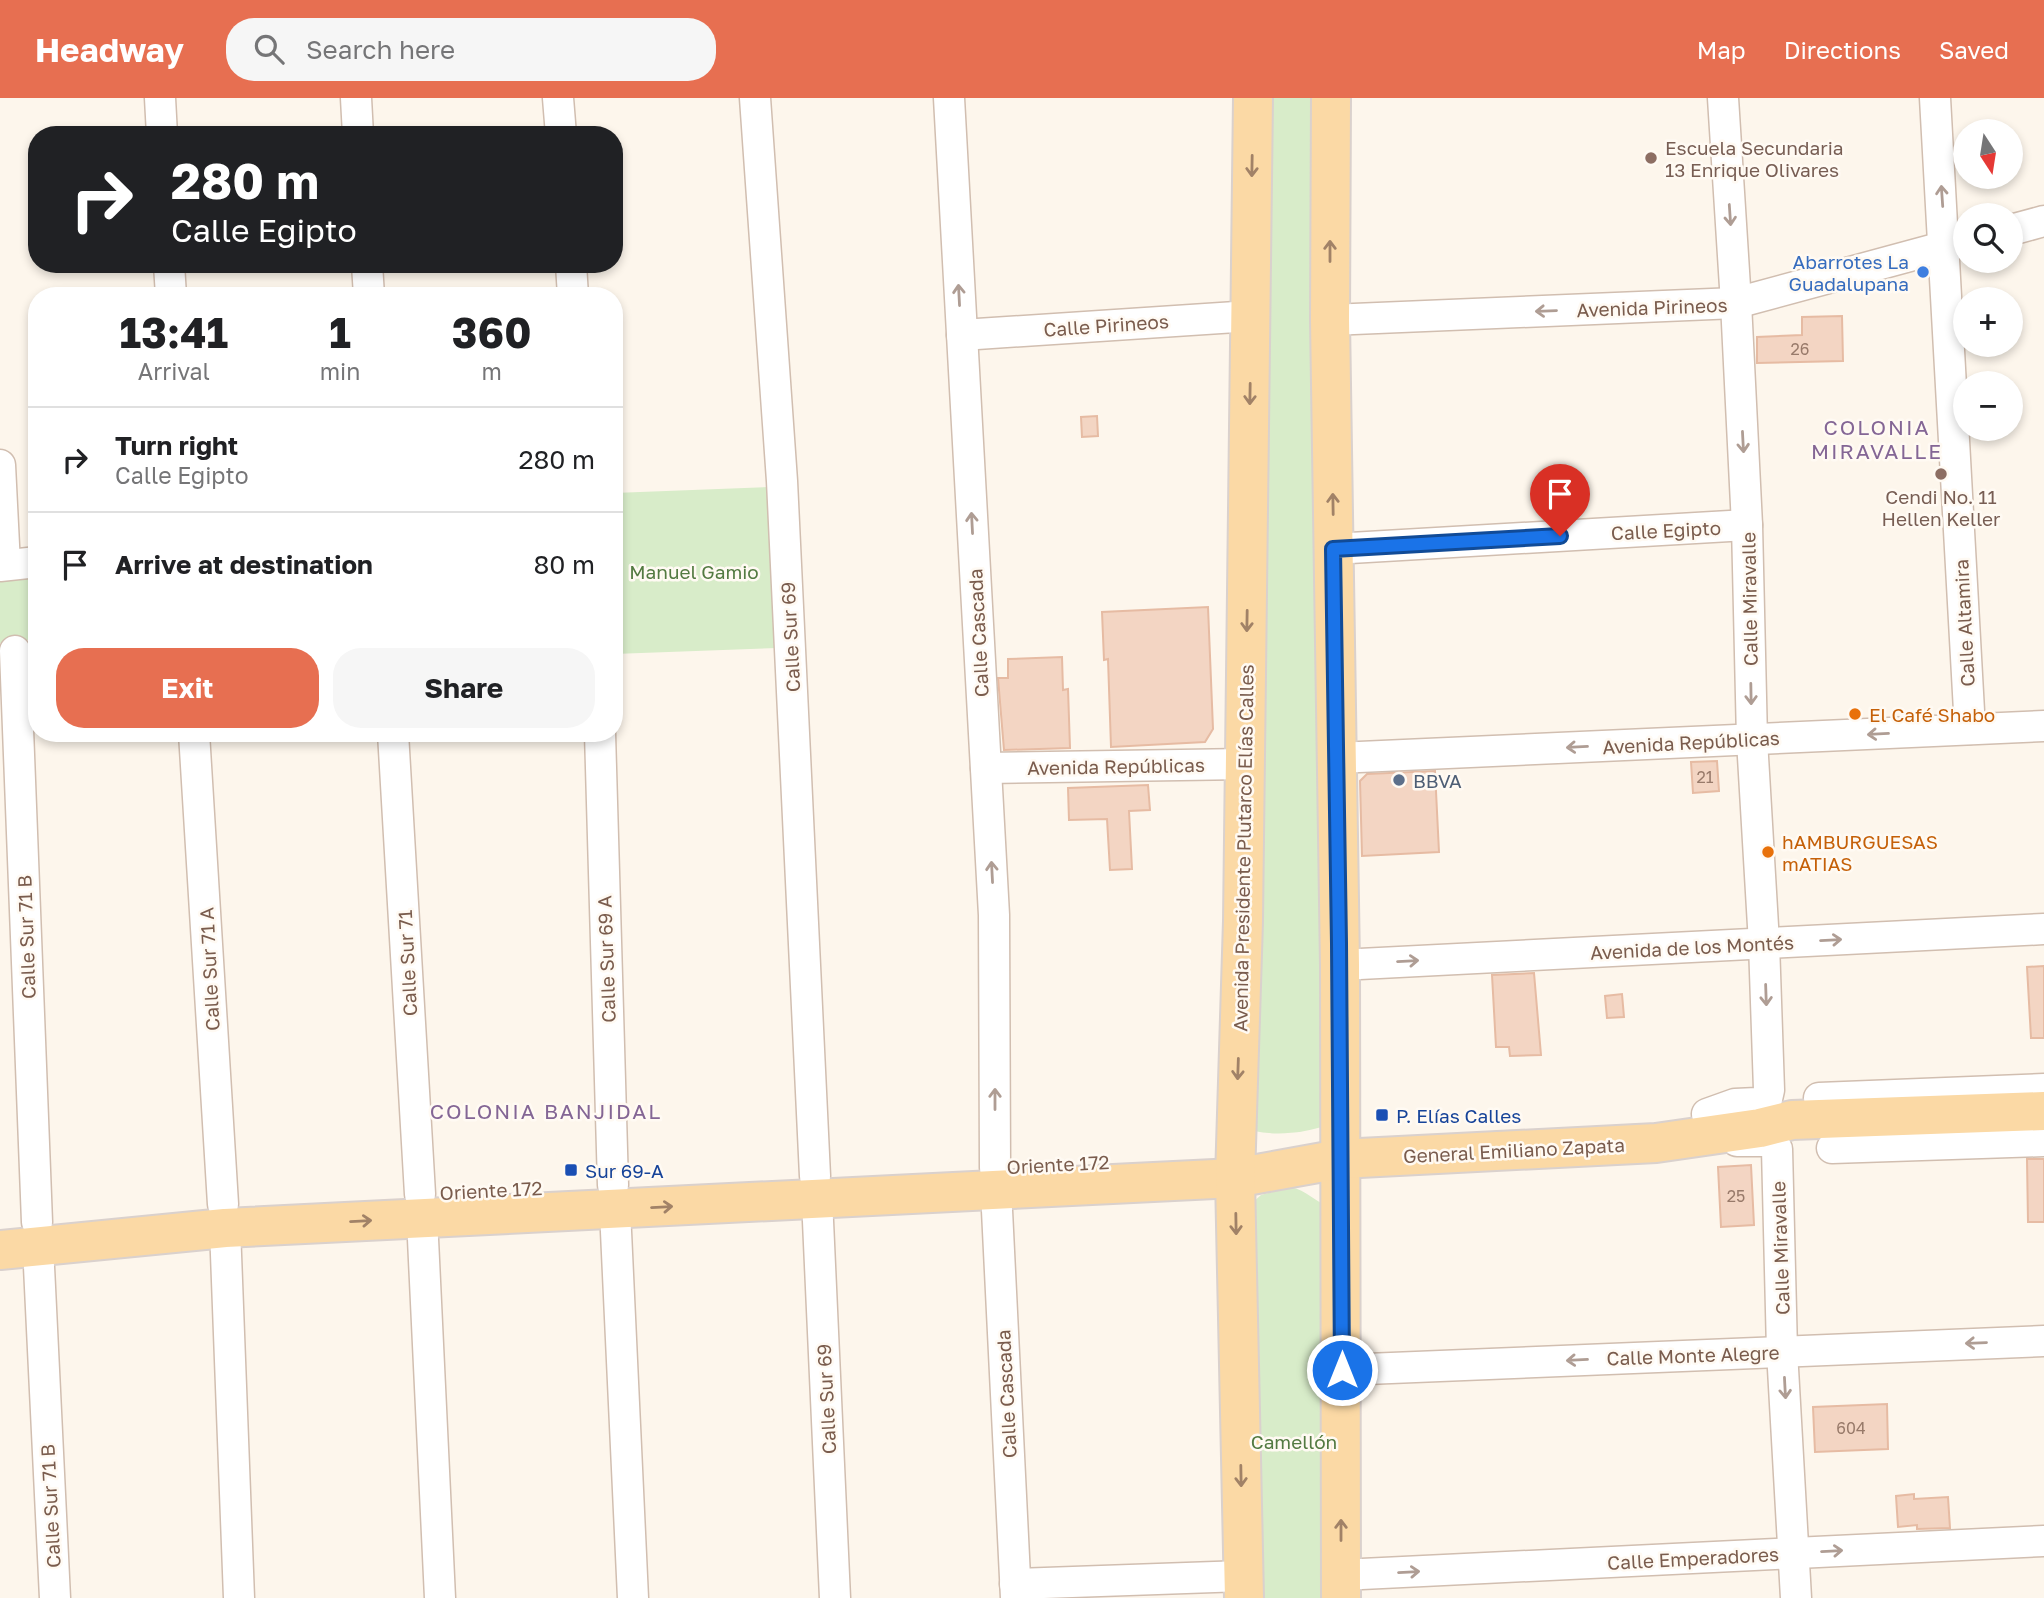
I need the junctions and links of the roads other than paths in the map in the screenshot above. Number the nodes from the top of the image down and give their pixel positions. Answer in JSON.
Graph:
{"nodes":[{"id":1,"x":160,"y":98,"type":"edge"},
{"id":2,"x":356,"y":98,"type":"edge"},
{"id":3,"x":558,"y":98,"type":"edge"},
{"id":4,"x":755,"y":98,"type":"edge"},
{"id":5,"x":948,"y":98,"type":"edge"},
{"id":6,"x":1253,"y":98,"type":"edge"},
{"id":7,"x":1331,"y":98,"type":"edge"},
{"id":8,"x":1723,"y":98,"type":"edge"},
{"id":9,"x":1935,"y":98,"type":"edge"},
{"id":10,"x":162,"y":126,"type":"edge"},
{"id":11,"x":358,"y":126,"type":"edge"},
{"id":12,"x":560,"y":126,"type":"edge"},
{"id":13,"x":2044,"y":221,"type":"edge"},
{"id":14,"x":2023,"y":227,"type":"edge"},
{"id":15,"x":1953,"y":228,"type":"edge"},
{"id":16,"x":1953,"y":244,"type":"edge"},
{"id":17,"x":1956,"y":273,"type":"edge"},
{"id":18,"x":1736,"y":303,"type":"junction"},
{"id":19,"x":1251,"y":316,"type":"junction"},
{"id":20,"x":1330,"y":320,"type":"junction"},
{"id":21,"x":962,"y":335,"type":"junction"},
{"id":22,"x":0,"y":465,"type":"edge"},
{"id":23,"x":1747,"y":525,"type":"junction"},
{"id":24,"x":1333,"y":549,"type":"junction"},
{"id":25,"x":28,"y":563,"type":"edge"},
{"id":26,"x":2,"y":566,"type":"edge"},
{"id":27,"x":17,"y":650,"type":"edge"},
{"id":28,"x":2044,"y":726,"type":"edge"},
{"id":29,"x":1970,"y":729,"type":"junction"},
{"id":30,"x":1752,"y":740,"type":"junction"},
{"id":31,"x":195,"y":742,"type":"edge"},
{"id":32,"x":394,"y":742,"type":"edge"},
{"id":33,"x":600,"y":742,"type":"edge"},
{"id":34,"x":1338,"y":758,"type":"junction"},
{"id":35,"x":1246,"y":764,"type":"junction"},
{"id":36,"x":986,"y":768,"type":"junction"},
{"id":37,"x":2044,"y":929,"type":"edge"},
{"id":38,"x":1764,"y":943,"type":"junction"},
{"id":39,"x":1340,"y":965,"type":"junction"},
{"id":40,"x":2044,"y":1089,"type":"edge"},
{"id":41,"x":1793,"y":1106,"type":"junction"},
{"id":42,"x":2044,"y":1111,"type":"edge"},
{"id":43,"x":2044,"y":1142,"type":"edge"},
{"id":44,"x":1656,"y":1143,"type":"junction"},
{"id":45,"x":1340,"y":1147,"type":"junction"},
{"id":46,"x":1832,"y":1148,"type":"dead end"},
{"id":47,"x":1235,"y":1167,"type":"junction"},
{"id":48,"x":995,"y":1179,"type":"junction"},
{"id":49,"x":816,"y":1188,"type":"junction"},
{"id":50,"x":614,"y":1197,"type":"junction"},
{"id":51,"x":421,"y":1206,"type":"junction"},
{"id":52,"x":224,"y":1216,"type":"junction"},
{"id":53,"x":25,"y":1232,"type":"edge"},
{"id":54,"x":0,"y":1250,"type":"edge"},
{"id":55,"x":2044,"y":1340,"type":"edge"},
{"id":56,"x":1783,"y":1351,"type":"junction"},
{"id":57,"x":1342,"y":1370,"type":"junction"},
{"id":58,"x":2044,"y":1541,"type":"edge"},
{"id":59,"x":1794,"y":1553,"type":"junction"},
{"id":60,"x":1244,"y":1587,"type":"edge"},
{"id":61,"x":1341,"y":1587,"type":"edge"},
{"id":62,"x":1015,"y":1591,"type":"edge"},
{"id":63,"x":54,"y":1598,"type":"edge"},
{"id":64,"x":239,"y":1598,"type":"edge"},
{"id":65,"x":439,"y":1598,"type":"edge"},
{"id":66,"x":633,"y":1598,"type":"edge"},
{"id":67,"x":835,"y":1598,"type":"edge"},
{"id":68,"x":1796,"y":1598,"type":"edge"}],
"edges":[{"from":1,"to":10,"type":"street"},
{"from":2,"to":11,"type":"street"},
{"from":3,"to":12,"type":"street"},
{"from":4,"to":49,"type":"street","name":"Calle Sur 69"},
{"from":21,"to":5,"type":"street","name":"Calle Cascada","one_way":true},
{"from":6,"to":19,"type":"main road","name":"Avenida Presidente Plutarco Elías Calles","one_way":true},
{"from":20,"to":7,"type":"main road","one_way":true},
{"from":8,"to":18,"type":"street","name":"Calle Miravalle","one_way":true},
{"from":15,"to":9,"type":"street","name":"Calle Altamira","one_way":true},
{"from":13,"to":14,"type":"street"},
{"from":16,"to":18,"type":"street","name":"Avenida Pirineos"},
{"from":17,"to":29,"type":"street","name":"Calle Altamira"},
{"from":18,"to":20,"type":"street","name":"Avenida Pirineos","one_way":true},
{"from":18,"to":23,"type":"street","name":"Calle Miravalle","one_way":true},
{"from":19,"to":21,"type":"street","name":"Calle Pirineos"},
{"from":19,"to":35,"type":"main road","name":"Avenida Presidente Plutarco Elías Calles","one_way":true},
{"from":24,"to":20,"type":"main road","one_way":true},
{"from":36,"to":21,"type":"street","name":"Calle Cascada","one_way":true},
{"from":22,"to":26,"type":"street"},
{"from":23,"to":24,"type":"street","name":"Calle Egipto"},
{"from":23,"to":30,"type":"street","name":"Calle Miravalle","one_way":true},
{"from":24,"to":34,"type":"main road"},
{"from":25,"to":26,"type":"street"},
{"from":27,"to":53,"type":"street","name":"Calle Sur 71 B"},
{"from":28,"to":29,"type":"street","name":"Avenida Repúblicas"},
{"from":29,"to":30,"type":"street","name":"Avenida Repúblicas","one_way":true},
{"from":30,"to":34,"type":"street","name":"Avenida Repúblicas","one_way":true},
{"from":30,"to":38,"type":"street","name":"Calle Miravalle"},
{"from":31,"to":52,"type":"street","name":"Calle Sur 71 A"},
{"from":32,"to":51,"type":"street","name":"Calle Sur 71"},
{"from":33,"to":50,"type":"street","name":"Calle Sur 69 A"},
{"from":34,"to":39,"type":"main road"},
{"from":35,"to":36,"type":"street","name":"Avenida Repúblicas"},
{"from":35,"to":47,"type":"main road","name":"Avenida Presidente Plutarco Elías Calles","one_way":true},
{"from":48,"to":36,"type":"street","name":"Calle Cascada","one_way":true},
{"from":38,"to":37,"type":"street","name":"Avenida de los Montés","one_way":true},
{"from":39,"to":38,"type":"street","name":"Avenida de los Montés","one_way":true},
{"from":38,"to":41,"type":"street","name":"Calle Miravalle","one_way":true},
{"from":39,"to":45,"type":"main road"},
{"from":40,"to":41,"type":"street"},
{"from":41,"to":42,"type":"main road","name":"General Emiliano Zapata"},
{"from":41,"to":44,"type":"main road","name":"General Emiliano Zapata"},
{"from":41,"to":45,"type":"main road","name":"General Emiliano Zapata"},
{"from":43,"to":46,"type":"street"},
{"from":44,"to":45,"type":"main road","name":"General Emiliano Zapata"},
{"from":44,"to":56,"type":"street","name":"Calle Miravalle"},
{"from":45,"to":47,"type":"main road","name":"General Emiliano Zapata"},
{"from":45,"to":57,"type":"main road"},
{"from":47,"to":48,"type":"main road","name":"Oriente 172"},
{"from":47,"to":60,"type":"main road","name":"Avenida Presidente Plutarco Elías Calles","one_way":true},
{"from":48,"to":49,"type":"main road","name":"Oriente 172"},
{"from":48,"to":62,"type":"street","name":"Calle Cascada"},
{"from":49,"to":50,"type":"main road","name":"Oriente 172"},
{"from":49,"to":67,"type":"street","name":"Calle Sur 69"},
{"from":50,"to":51,"type":"main road","name":"Oriente 172"},
{"from":50,"to":66,"type":"street","name":"Calle Sur 69 A"},
{"from":51,"to":52,"type":"main road","name":"Oriente 172"},
{"from":51,"to":65,"type":"street","name":"Calle Sur 71"},
{"from":52,"to":53,"type":"main road","name":"Oriente 172"},
{"from":52,"to":64,"type":"street","name":"Calle Sur 71 A"},
{"from":53,"to":54,"type":"main road","name":"Oriente 172"},
{"from":53,"to":63,"type":"street","name":"Calle Sur 71 B"},
{"from":55,"to":56,"type":"street","name":"Calle Monte Alegre","one_way":true},
{"from":56,"to":57,"type":"street","name":"Calle Monte Alegre","one_way":true},
{"from":56,"to":59,"type":"street","name":"Calle Miravalle","one_way":true},
{"from":61,"to":57,"type":"main road","one_way":true},
{"from":59,"to":58,"type":"street","name":"Calle Emperadores","one_way":true},
{"from":61,"to":59,"type":"street","name":"Calle Emperadores","one_way":true},
{"from":59,"to":68,"type":"street","name":"Calle Miravalle"},
{"from":60,"to":62,"type":"street"}]}
